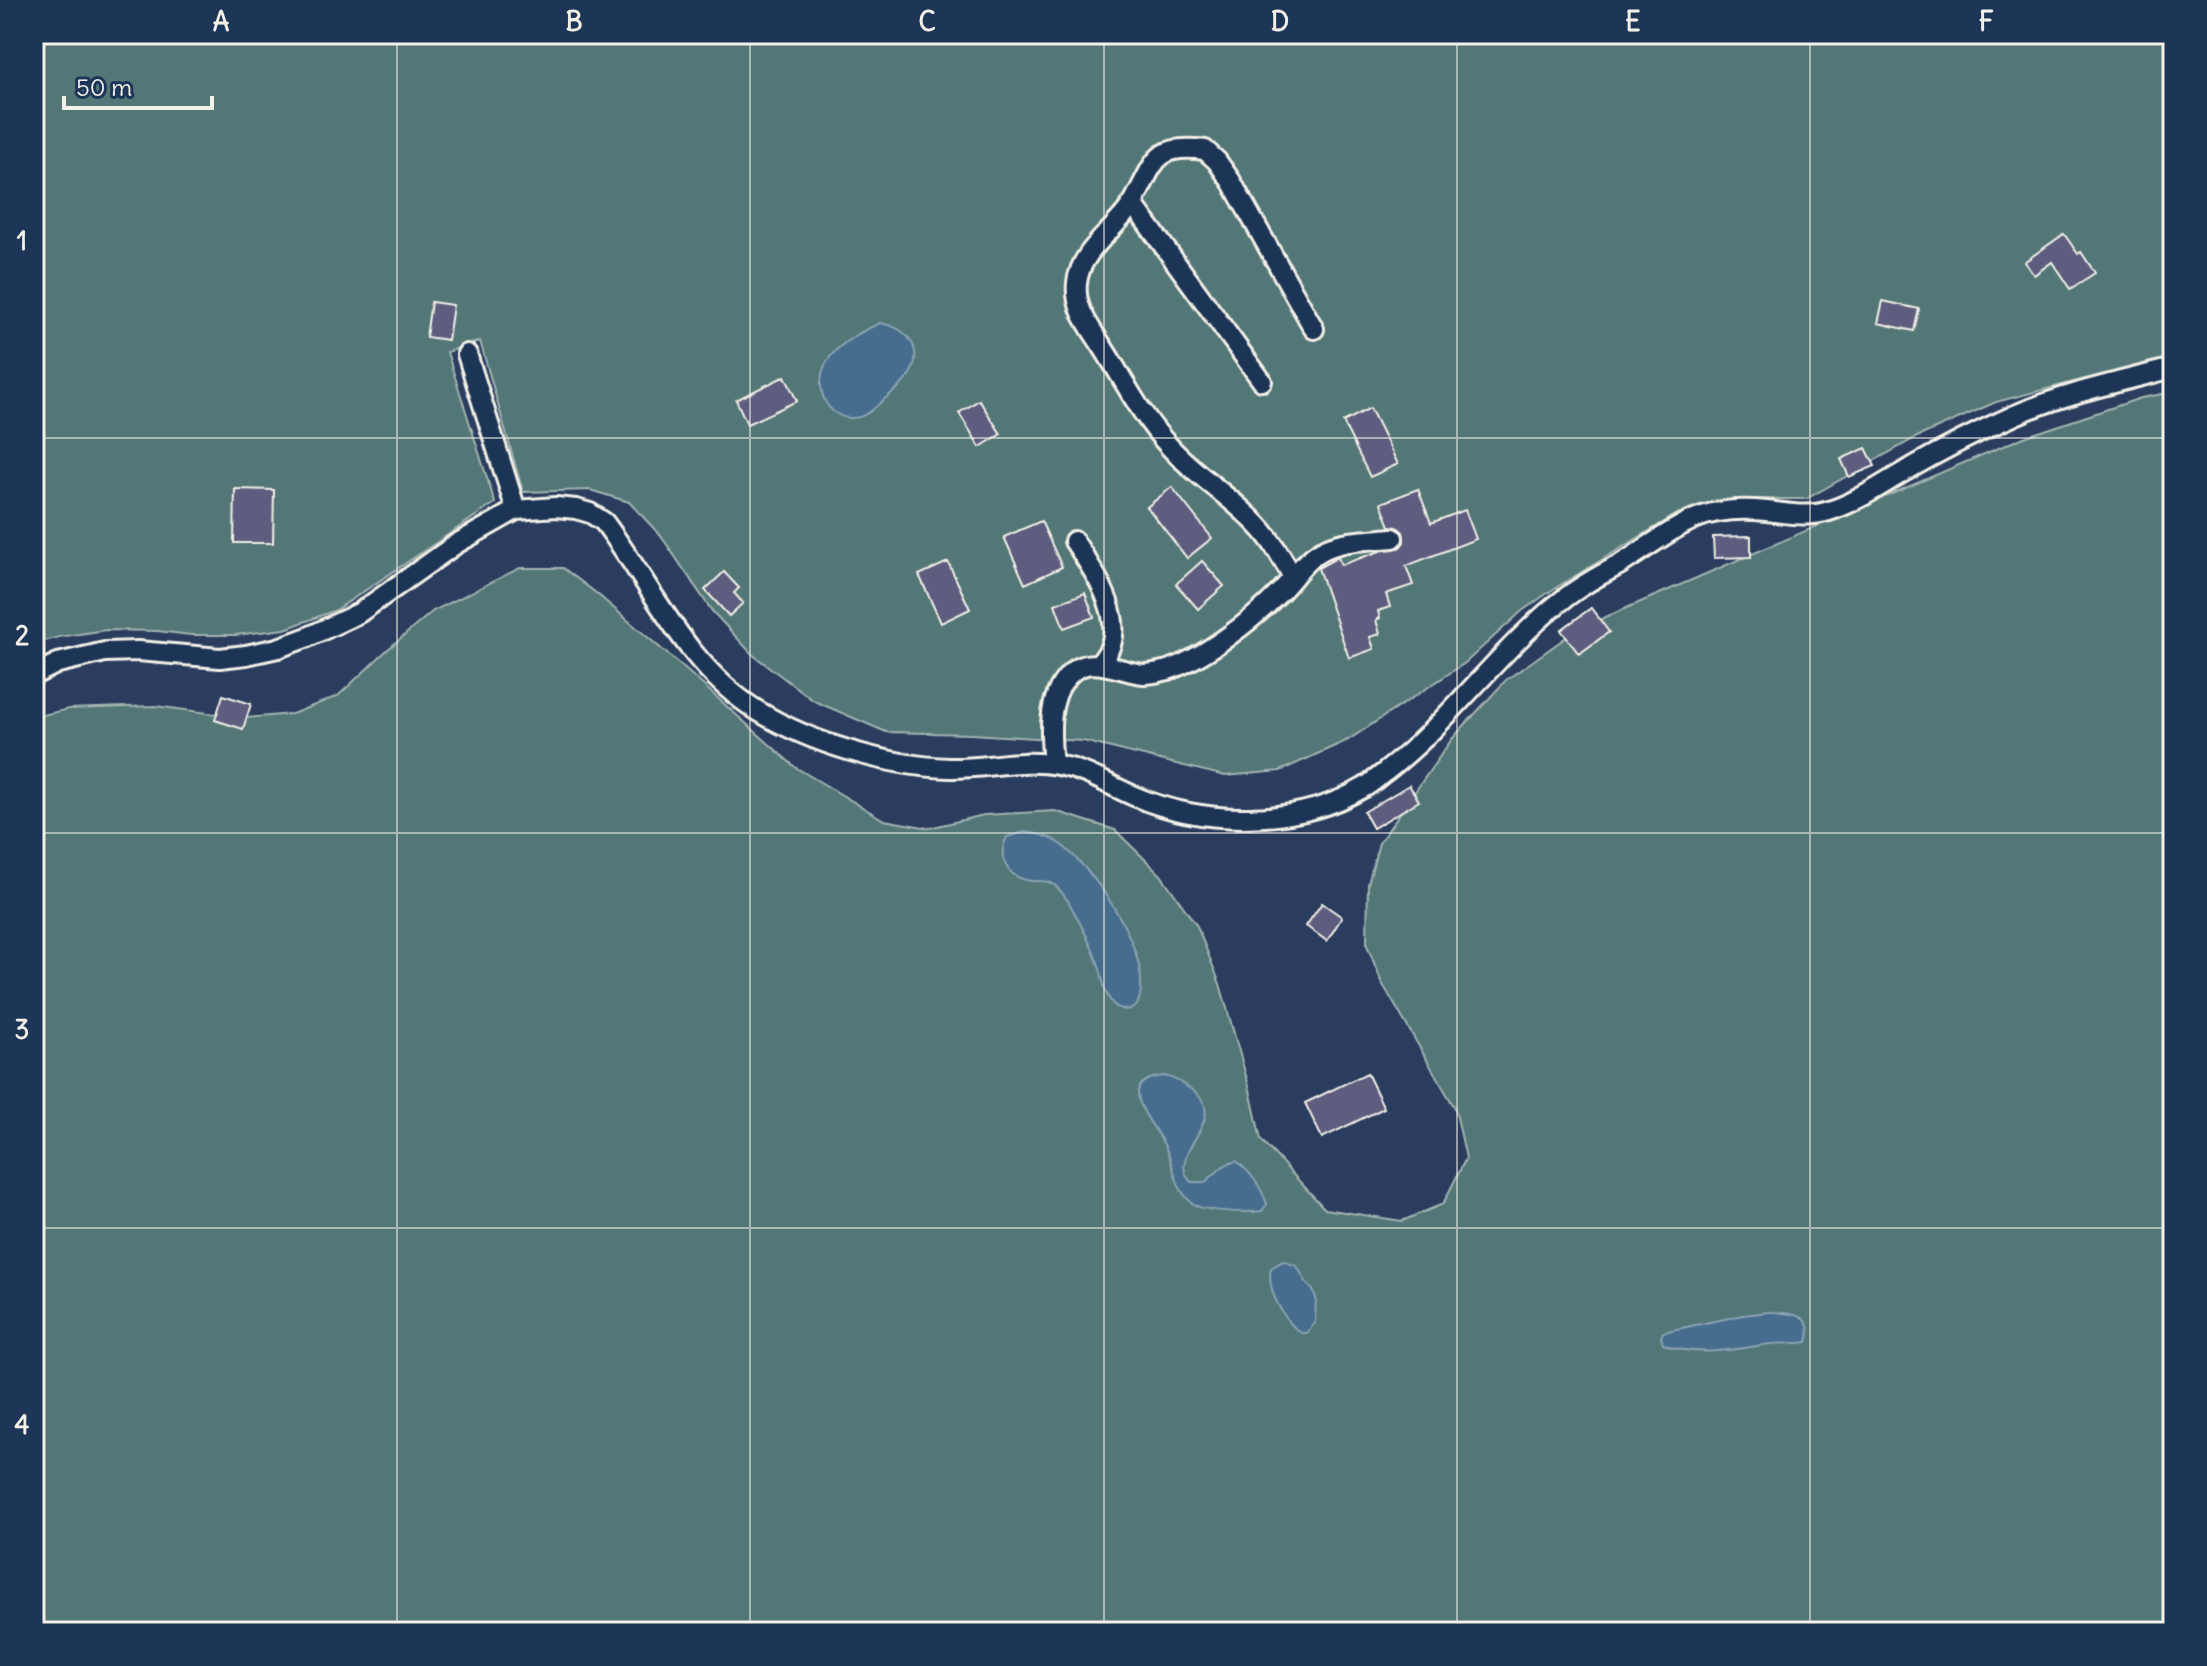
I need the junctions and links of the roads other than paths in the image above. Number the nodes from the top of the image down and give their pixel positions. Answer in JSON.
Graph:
{"nodes":[{"id":1,"x":1133,"y":204,"type":"junction"},
{"id":2,"x":1314,"y":329,"type":"dead end"},
{"id":3,"x":467,"y":354,"type":"dead end"},
{"id":4,"x":2173,"y":368,"type":"edge"},
{"id":5,"x":1262,"y":381,"type":"dead end"},
{"id":6,"x":516,"y":510,"type":"junction"},
{"id":7,"x":1393,"y":538,"type":"dead end"},
{"id":8,"x":1074,"y":541,"type":"dead end"},
{"id":9,"x":1293,"y":577,"type":"junction"},
{"id":10,"x":1100,"y":664,"type":"junction"},
{"id":11,"x":34,"y":675,"type":"edge"},
{"id":12,"x":1053,"y":764,"type":"junction"}],
"edges":[{"from":1,"to":2,"type":"street"},
{"from":1,"to":5,"type":"street"},
{"from":1,"to":9,"type":"street"},
{"from":3,"to":6,"type":"street"},
{"from":4,"to":12,"type":"street"},
{"from":6,"to":11,"type":"street"},
{"from":6,"to":12,"type":"street"},
{"from":7,"to":9,"type":"street"},
{"from":8,"to":10,"type":"street"},
{"from":9,"to":10,"type":"street"},
{"from":10,"to":12,"type":"street"}]}
